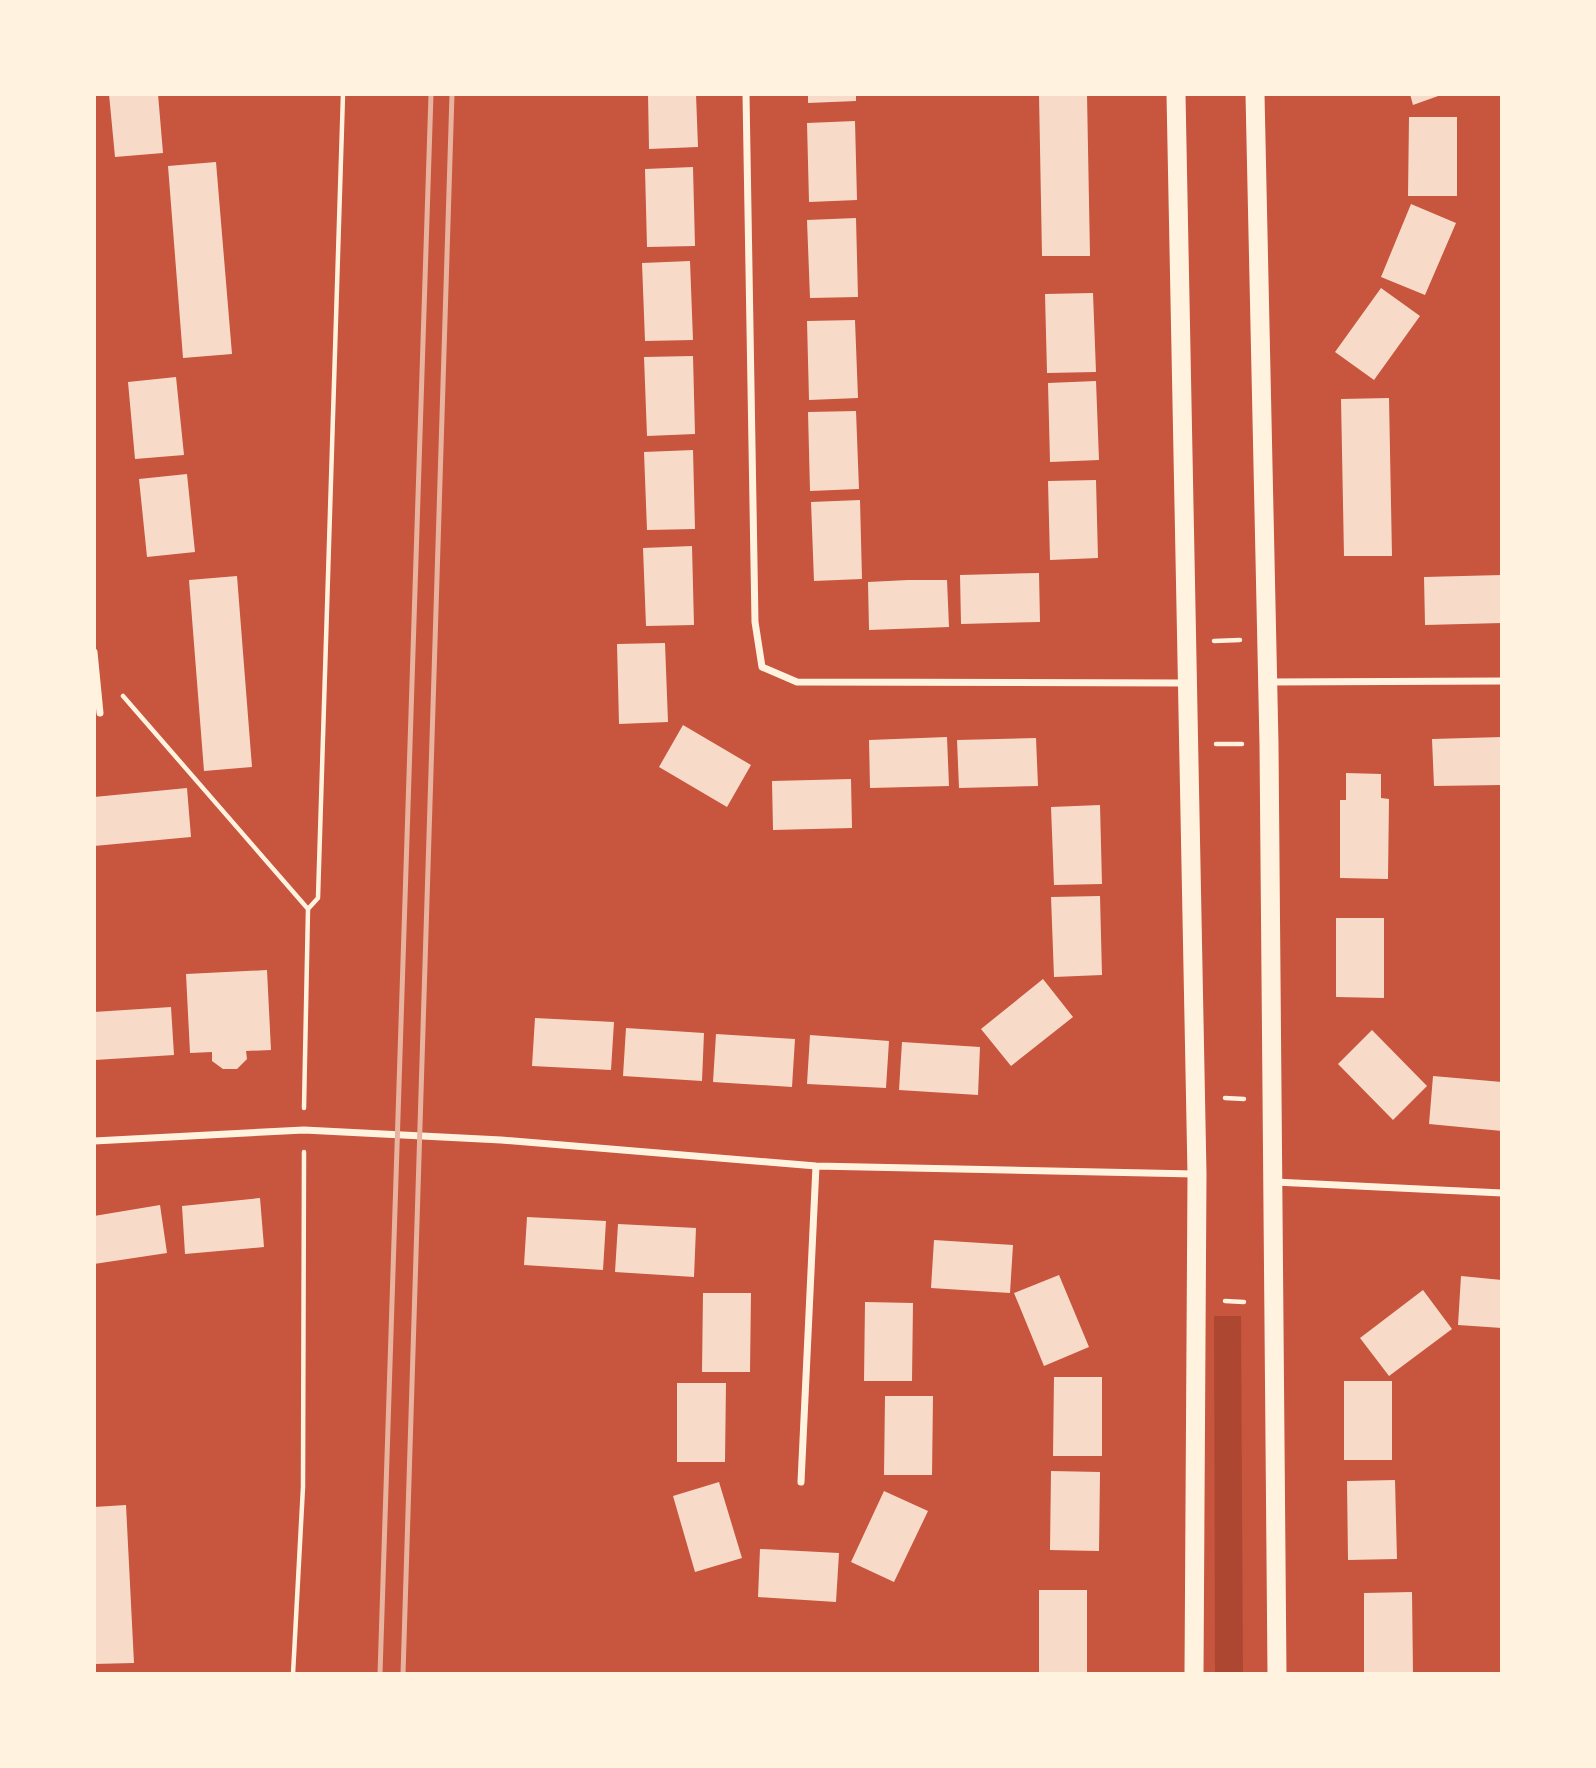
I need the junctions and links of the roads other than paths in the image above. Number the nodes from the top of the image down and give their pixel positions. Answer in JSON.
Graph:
{"nodes":[{"id":1,"x":746,"y":94,"type":"edge"},
{"id":2,"x":1176,"y":94,"type":"edge"},
{"id":3,"x":1255,"y":94,"type":"edge"},
{"id":4,"x":94,"y":652,"type":"edge"},
{"id":5,"x":96,"y":667,"type":"edge"},
{"id":6,"x":1502,"y":681,"type":"edge"},
{"id":7,"x":1266,"y":682,"type":"junction"},
{"id":8,"x":1189,"y":683,"type":"junction"},
{"id":9,"x":100,"y":713,"type":"dead end"},
{"id":10,"x":94,"y":1141,"type":"edge"},
{"id":11,"x":816,"y":1166,"type":"junction"},
{"id":12,"x":1197,"y":1174,"type":"junction"},
{"id":13,"x":1275,"y":1182,"type":"junction"},
{"id":14,"x":1502,"y":1193,"type":"edge"},
{"id":15,"x":801,"y":1482,"type":"dead end"},
{"id":16,"x":1194,"y":1674,"type":"edge"},
{"id":17,"x":1277,"y":1674,"type":"edge"}],
"edges":[{"from":1,"to":8,"type":"street"},
{"from":2,"to":8,"type":"highway"},
{"from":3,"to":7,"type":"highway"},
{"from":4,"to":5,"type":"street"},
{"from":5,"to":9,"type":"street"},
{"from":6,"to":7,"type":"street"},
{"from":7,"to":13,"type":"highway"},
{"from":8,"to":12,"type":"highway"},
{"from":10,"to":11,"type":"street"},
{"from":11,"to":12,"type":"street"},
{"from":11,"to":15,"type":"street"},
{"from":12,"to":16,"type":"highway"},
{"from":13,"to":14,"type":"street"},
{"from":13,"to":17,"type":"highway"}]}
